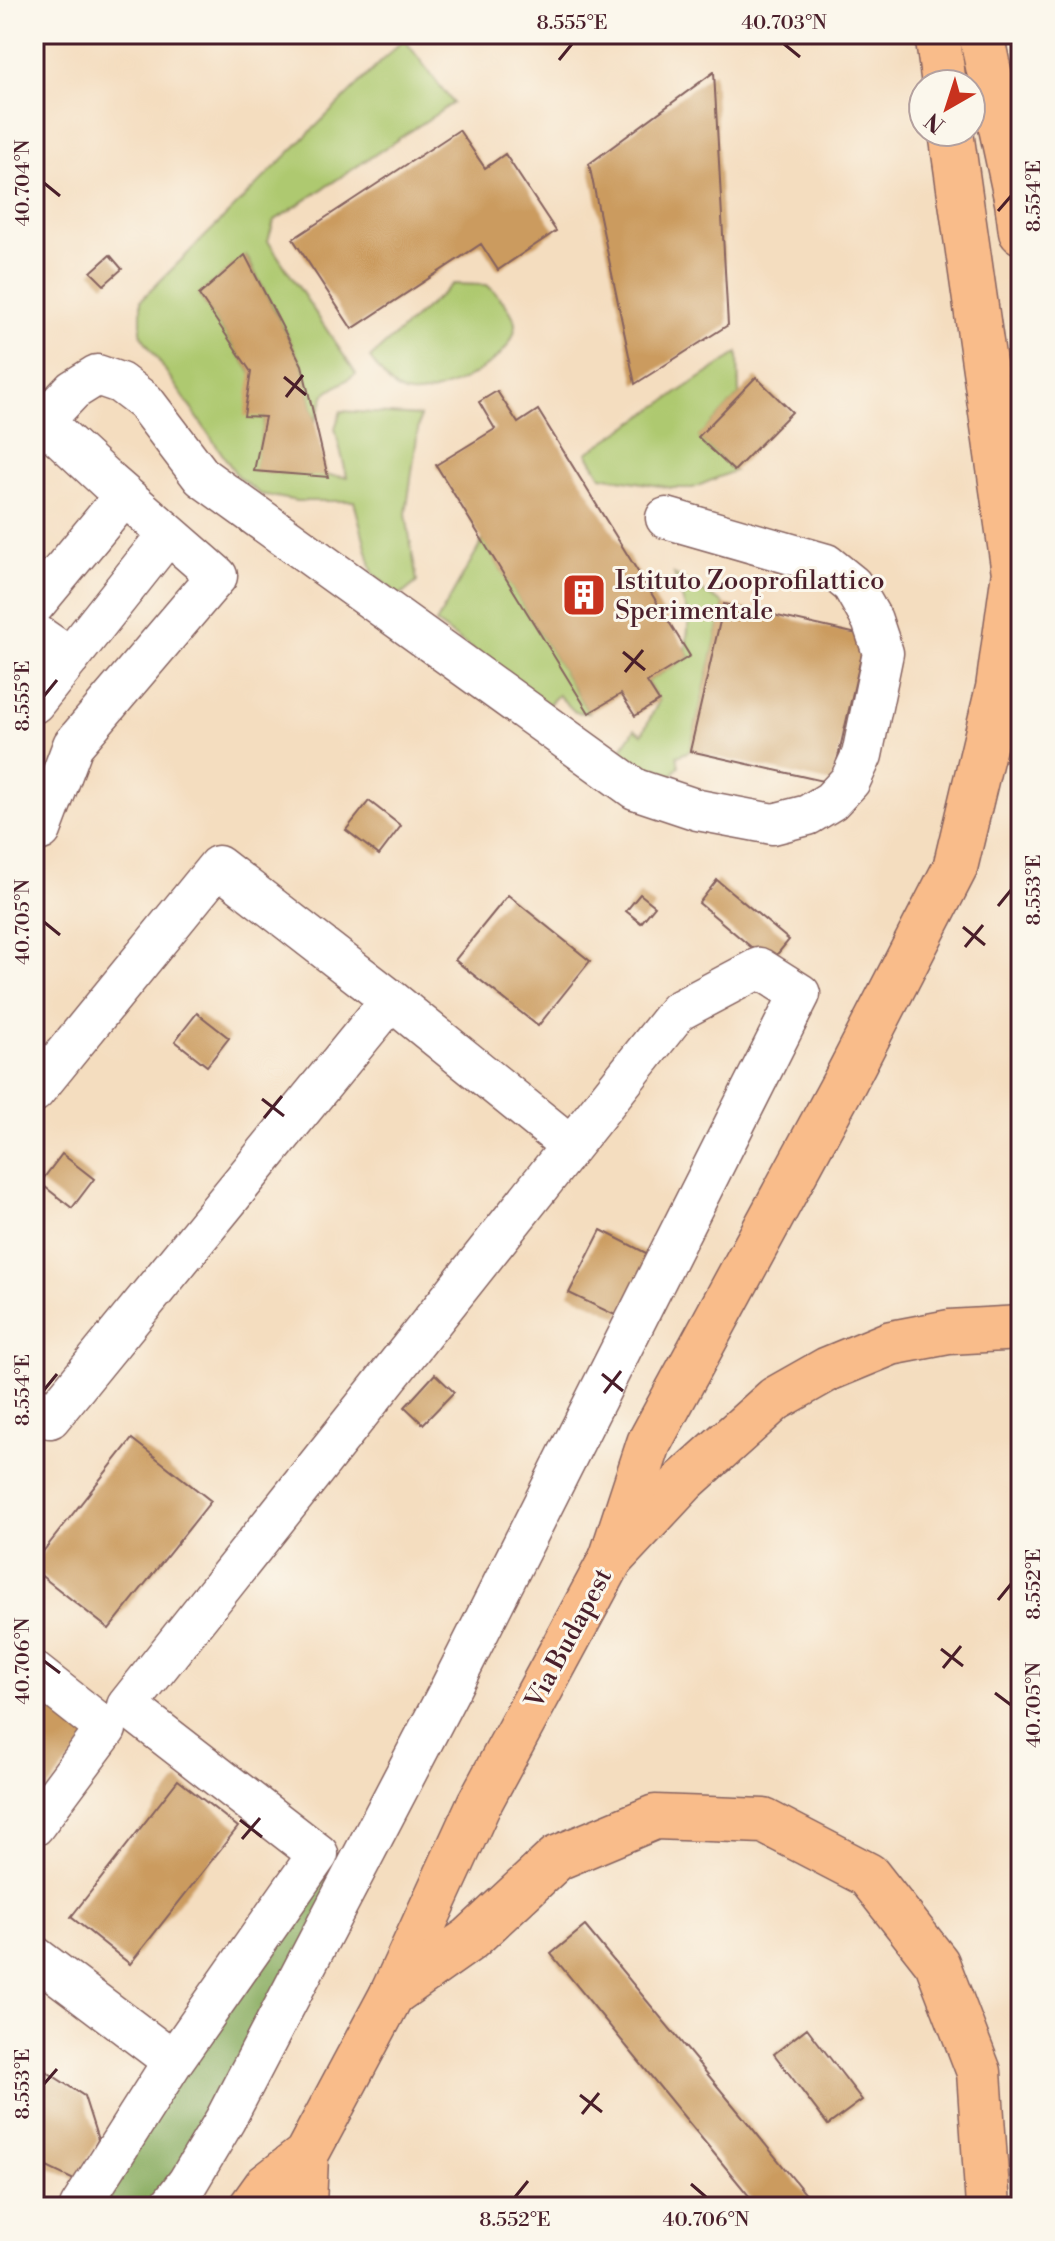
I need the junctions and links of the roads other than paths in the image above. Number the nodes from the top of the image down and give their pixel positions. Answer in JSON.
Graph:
{"nodes":[{"id":1,"x":937,"y":34,"type":"edge"},
{"id":2,"x":981,"y":34,"type":"edge"},
{"id":3,"x":942,"y":68,"type":"edge"},
{"id":4,"x":953,"y":148,"type":"edge"},
{"id":5,"x":1021,"y":232,"type":"edge"},
{"id":6,"x":39,"y":426,"type":"edge"},
{"id":7,"x":117,"y":489,"type":"junction"},
{"id":8,"x":666,"y":518,"type":"dead end"},
{"id":9,"x":168,"y":534,"type":"junction"},
{"id":10,"x":1014,"y":572,"type":"junction"},
{"id":11,"x":34,"y":605,"type":"edge"},
{"id":12,"x":1021,"y":627,"type":"edge"},
{"id":13,"x":34,"y":633,"type":"edge"},
{"id":14,"x":70,"y":658,"type":"junction"},
{"id":15,"x":34,"y":703,"type":"edge"},
{"id":16,"x":34,"y":828,"type":"edge"},
{"id":17,"x":391,"y":1000,"type":"junction"},
{"id":18,"x":34,"y":1092,"type":"edge"},
{"id":19,"x":571,"y":1146,"type":"junction"},
{"id":20,"x":1016,"y":1328,"type":"edge"},
{"id":21,"x":34,"y":1405,"type":"edge"},
{"id":22,"x":611,"y":1559,"type":"junction"},
{"id":23,"x":34,"y":1672,"type":"edge"},
{"id":24,"x":117,"y":1718,"type":"junction"},
{"id":25,"x":34,"y":1826,"type":"edge"},
{"id":26,"x":34,"y":1956,"type":"edge"},
{"id":27,"x":392,"y":1994,"type":"junction"},
{"id":28,"x":173,"y":2061,"type":"junction"},
{"id":29,"x":306,"y":2155,"type":"junction"},
{"id":30,"x":80,"y":2207,"type":"edge"},
{"id":31,"x":169,"y":2207,"type":"edge"},
{"id":32,"x":251,"y":2207,"type":"edge"},
{"id":33,"x":304,"y":2207,"type":"edge"},
{"id":34,"x":988,"y":2207,"type":"edge"}],
"edges":[{"from":1,"to":3,"type":"main road"},
{"from":2,"to":5,"type":"main road"},
{"from":4,"to":10,"type":"main road"},
{"from":6,"to":7,"type":"lane"},
{"from":6,"to":8,"type":"lane"},
{"from":7,"to":9,"type":"lane"},
{"from":7,"to":11,"type":"lane"},
{"from":9,"to":14,"type":"lane"},
{"from":9,"to":16,"type":"lane"},
{"from":10,"to":12,"type":"main road"},
{"from":10,"to":22,"type":"main road"},
{"from":13,"to":14,"type":"lane"},
{"from":14,"to":15,"type":"lane"},
{"from":17,"to":18,"type":"lane"},
{"from":17,"to":19,"type":"lane"},
{"from":17,"to":21,"type":"lane"},
{"from":19,"to":24,"type":"lane"},
{"from":19,"to":31,"type":"lane"},
{"from":20,"to":22,"type":"main road","name":"Via Budapest"},
{"from":22,"to":27,"type":"main road","name":"Via Budapest"},
{"from":23,"to":24,"type":"lane"},
{"from":24,"to":25,"type":"lane"},
{"from":24,"to":28,"type":"lane"},
{"from":26,"to":28,"type":"lane"},
{"from":27,"to":29,"type":"main road","name":"Via Budapest"},
{"from":27,"to":34,"type":"main road"},
{"from":28,"to":30,"type":"lane"},
{"from":29,"to":32,"type":"main road","name":"Via Budapest"},
{"from":29,"to":33,"type":"main road","name":"Via Budapest"}]}
